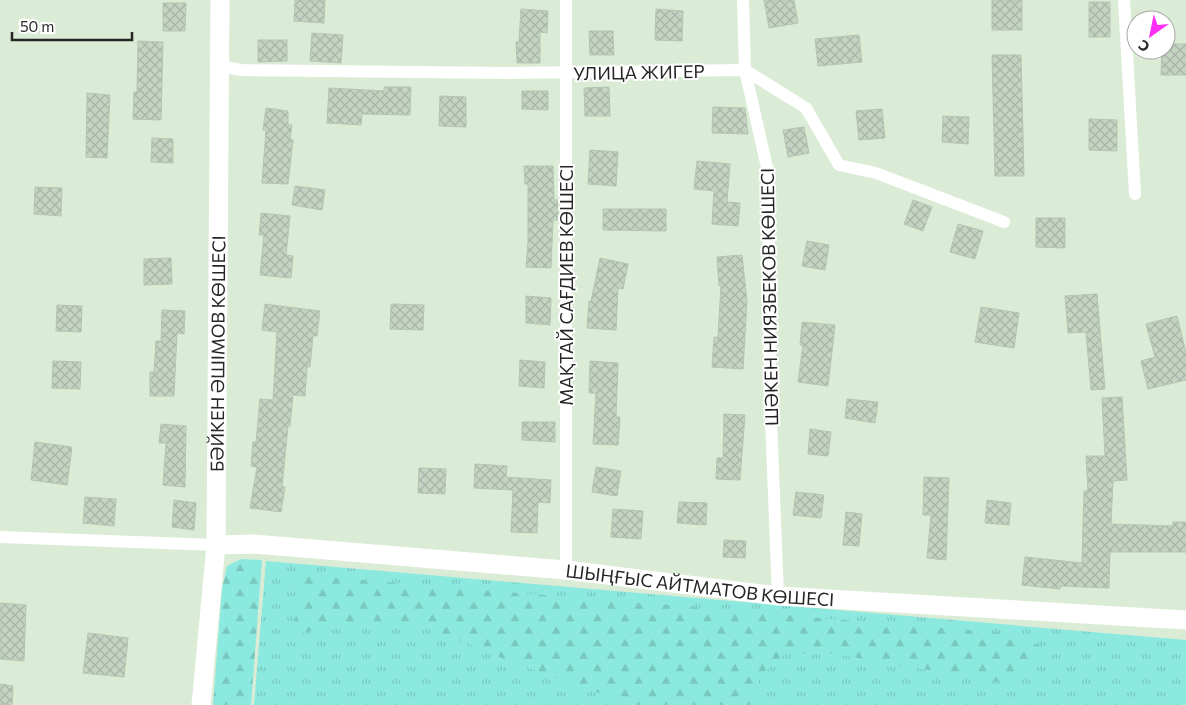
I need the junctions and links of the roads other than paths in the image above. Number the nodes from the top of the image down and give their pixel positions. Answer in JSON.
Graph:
{"nodes":[{"id":1,"x":220,"y":0,"type":"edge"},
{"id":2,"x":566,"y":0,"type":"edge"},
{"id":3,"x":742,"y":0,"type":"edge"},
{"id":4,"x":1124,"y":0,"type":"edge"},
{"id":5,"x":220,"y":66,"type":"junction"},
{"id":6,"x":745,"y":70,"type":"junction"},
{"id":7,"x":567,"y":72,"type":"junction"},
{"id":8,"x":1135,"y":194,"type":"dead end"},
{"id":9,"x":1004,"y":222,"type":"dead end"},
{"id":10,"x":0,"y":537,"type":"edge"},
{"id":11,"x":216,"y":544,"type":"junction"},
{"id":12,"x":566,"y":570,"type":"junction"},
{"id":13,"x":778,"y":596,"type":"junction"},
{"id":14,"x":1186,"y":620,"type":"edge"},
{"id":15,"x":201,"y":705,"type":"edge"}],
"edges":[{"from":1,"to":5,"type":"main road","name":"БӘЙКЕН ӘШІМОВ КӨШЕСІ"},
{"from":2,"to":7,"type":"street","name":"МАҚТАЙ САҒДИЕВ КӨШЕСІ"},
{"from":3,"to":6,"type":"street","name":"ШӘКЕН НИЯЗБЕКОВ КӨШЕСІ"},
{"from":4,"to":8,"type":"street"},
{"from":5,"to":7,"type":"street","name":"УЛИЦА ЖИГЕР"},
{"from":5,"to":11,"type":"main road","name":"БӘЙКЕН ӘШІМОВ КӨШЕСІ"},
{"from":6,"to":7,"type":"street","name":"УЛИЦА ЖИГЕР"},
{"from":6,"to":9,"type":"street"},
{"from":6,"to":13,"type":"street","name":"ШӘКЕН НИЯЗБЕКОВ КӨШЕСІ"},
{"from":7,"to":12,"type":"street","name":"МАҚТАЙ САҒДИЕВ КӨШЕСІ"},
{"from":10,"to":11,"type":"street"},
{"from":11,"to":12,"type":"main road","name":"ШЫҢҒЫС АЙТМАТОВ КӨШЕСІ"},
{"from":11,"to":15,"type":"main road","name":"БӘЙКЕН ӘШІМОВ КӨШЕСІ"},
{"from":12,"to":13,"type":"main road","name":"ШЫҢҒЫС АЙТМАТОВ КӨШЕСІ"},
{"from":13,"to":14,"type":"main road","name":"ШЫҢҒЫС АЙТМАТОВ КӨШЕСІ"}]}
